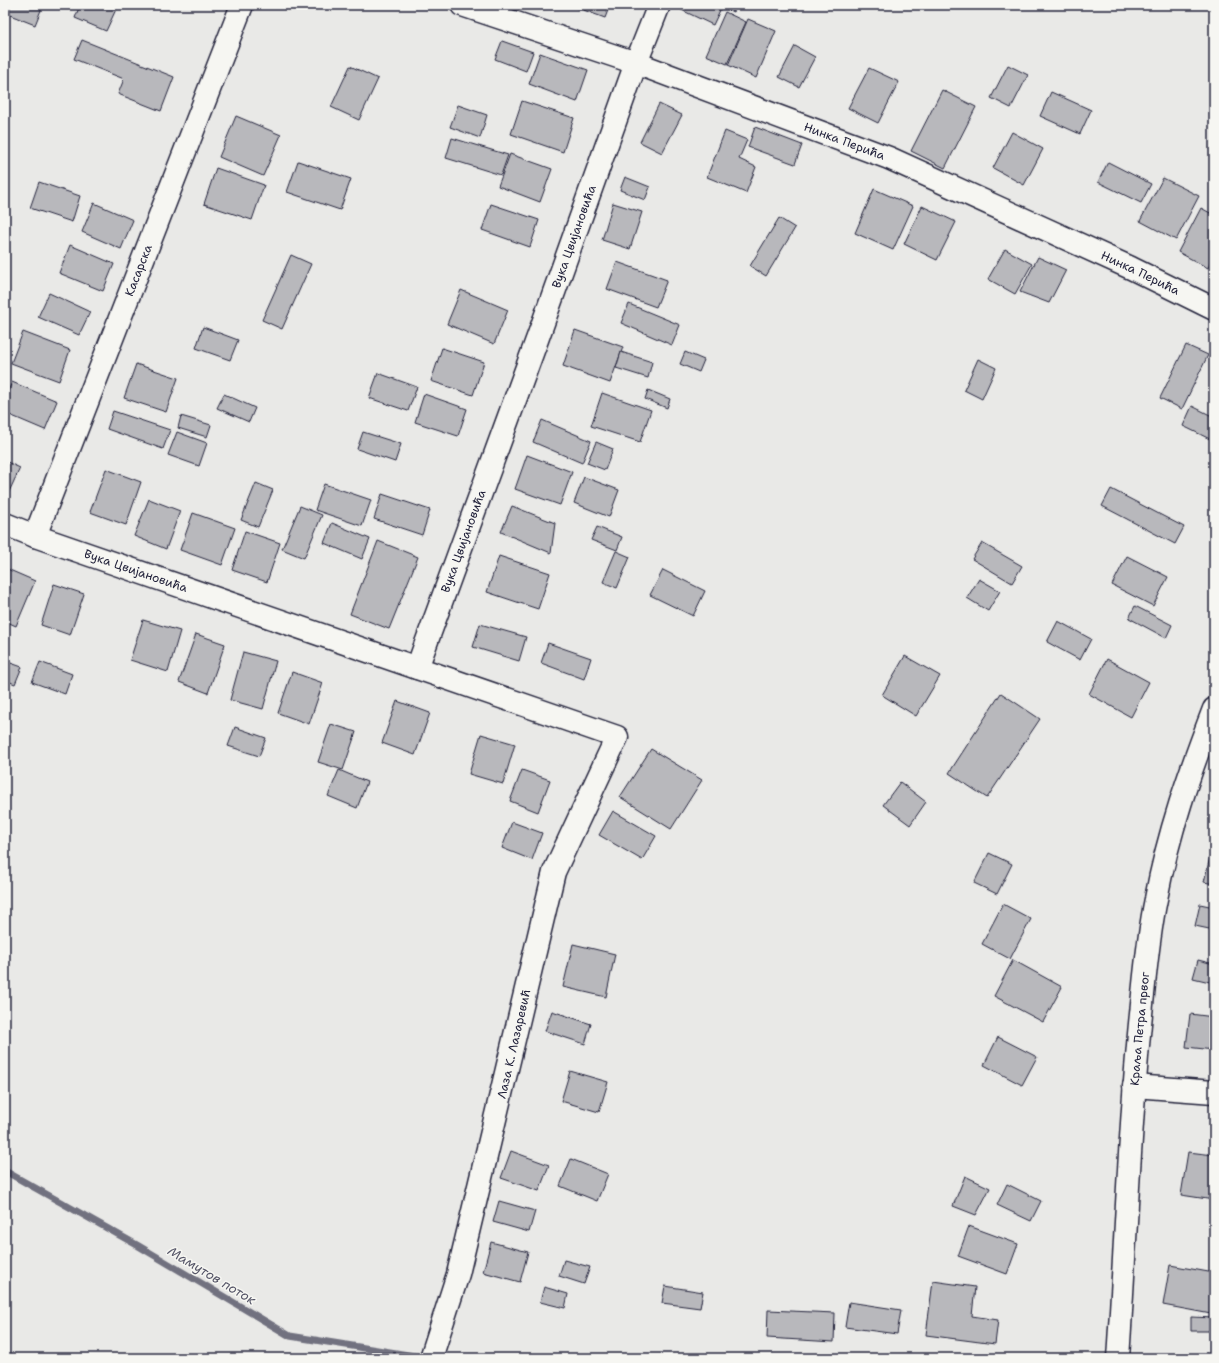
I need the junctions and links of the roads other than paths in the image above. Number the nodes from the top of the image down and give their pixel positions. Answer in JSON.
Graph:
{"nodes":[{"id":1,"x":242,"y":5,"type":"edge"},
{"id":2,"x":462,"y":5,"type":"edge"},
{"id":3,"x":659,"y":5,"type":"edge"},
{"id":4,"x":636,"y":63,"type":"junction"},
{"id":5,"x":1214,"y":309,"type":"edge"},
{"id":6,"x":5,"y":524,"type":"edge"},
{"id":7,"x":35,"y":536,"type":"junction"},
{"id":8,"x":417,"y":668,"type":"junction"},
{"id":9,"x":1213,"y":717,"type":"edge"},
{"id":10,"x":1134,"y":1086,"type":"junction"},
{"id":11,"x":1214,"y":1092,"type":"edge"},
{"id":12,"x":431,"y":1358,"type":"edge"},
{"id":13,"x":1118,"y":1358,"type":"edge"}],
"edges":[{"from":1,"to":7,"type":"street","name":"Касарска"},
{"from":2,"to":4,"type":"street","name":"Нинка Перића"},
{"from":3,"to":4,"type":"street","name":"Вука Цвијановића"},
{"from":4,"to":5,"type":"street","name":"Нинка Перића"},
{"from":4,"to":8,"type":"street","name":"Вука Цвијановића"},
{"from":6,"to":7,"type":"street","name":"Вука Цвијановића"},
{"from":7,"to":8,"type":"street","name":"Вука Цвијановића"},
{"from":8,"to":12,"type":"street","name":"Лаза К. Лазаревић"},
{"from":9,"to":10,"type":"street","name":"Краља Петра првог"},
{"from":10,"to":11,"type":"street"},
{"from":10,"to":13,"type":"street","name":"Краља Петра првог"}]}
